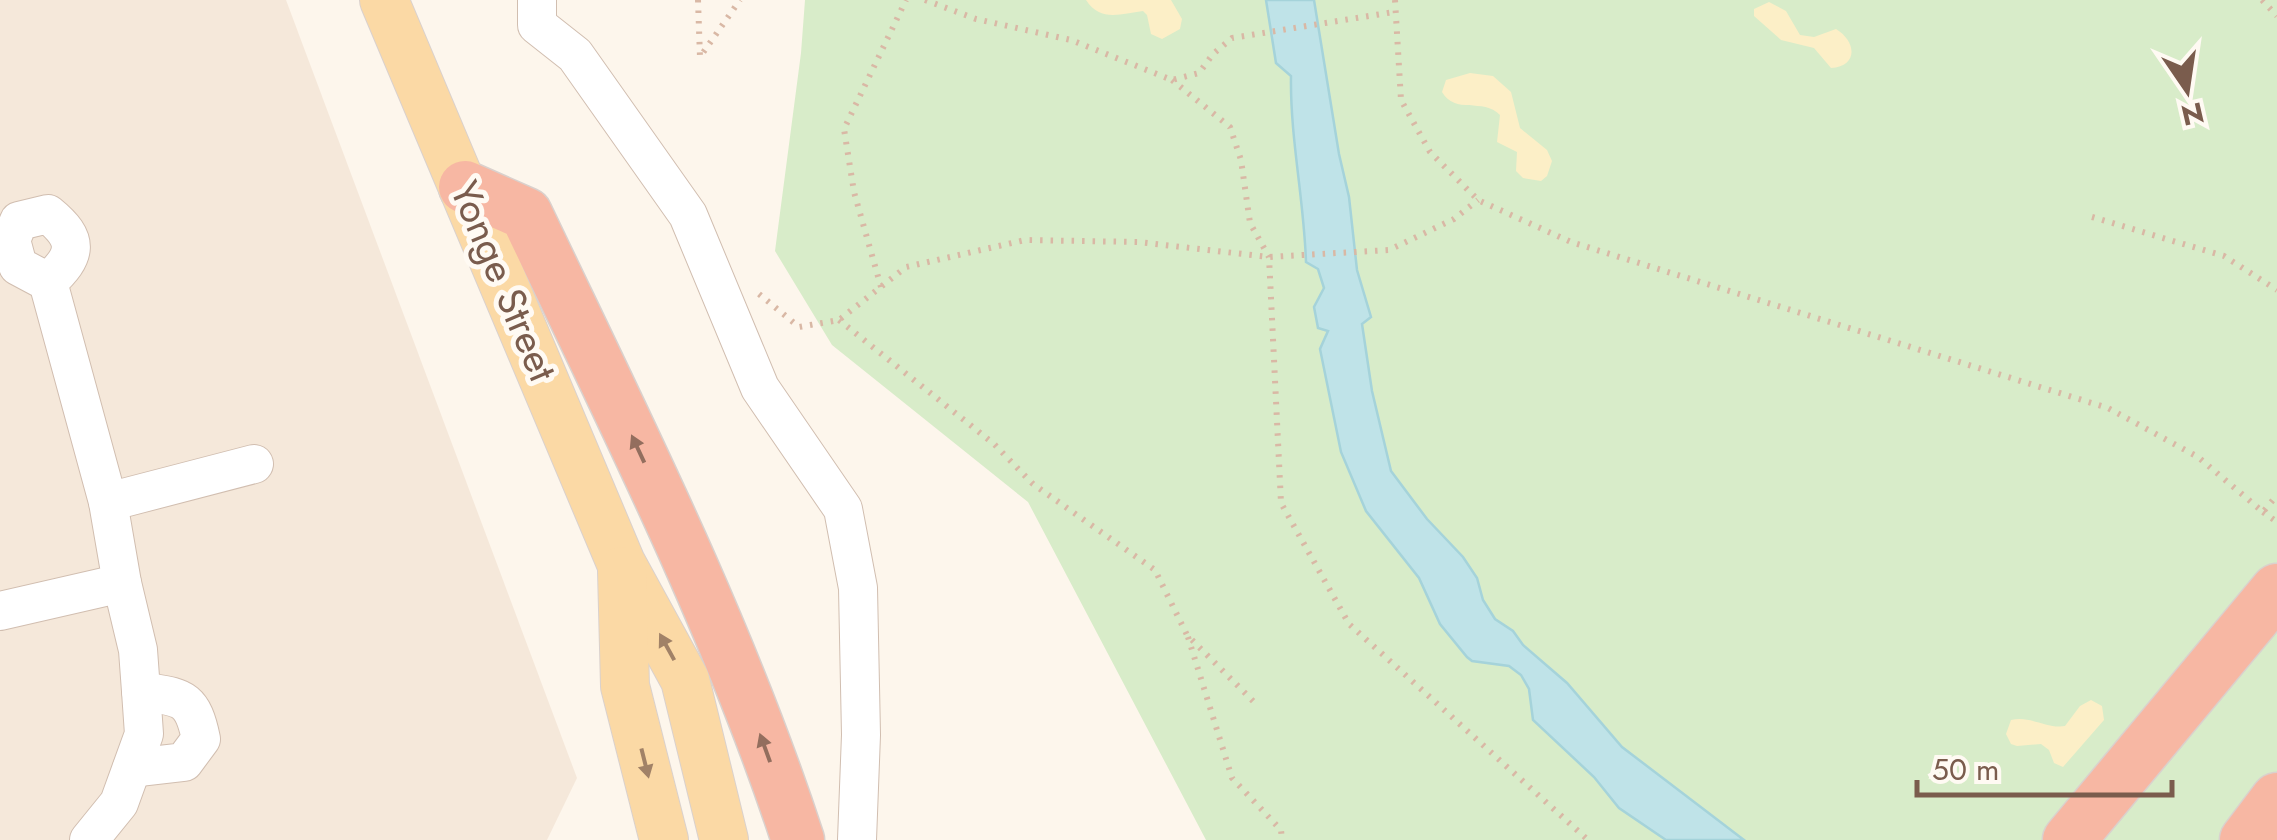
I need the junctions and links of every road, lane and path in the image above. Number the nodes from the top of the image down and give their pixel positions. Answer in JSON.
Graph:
{"nodes":[{"id":1,"x":384,"y":0,"type":"edge"},
{"id":2,"x":698,"y":0,"type":"edge"},
{"id":3,"x":740,"y":0,"type":"edge"},
{"id":4,"x":906,"y":0,"type":"edge"},
{"id":5,"x":925,"y":0,"type":"edge"},
{"id":6,"x":1395,"y":0,"type":"edge"},
{"id":7,"x":2262,"y":0,"type":"edge"},
{"id":8,"x":1394,"y":12,"type":"junction"},
{"id":9,"x":537,"y":13,"type":"edge"},
{"id":10,"x":2277,"y":16,"type":"edge"},
{"id":11,"x":1172,"y":80,"type":"junction"},
{"id":12,"x":465,"y":187,"type":"junction"},
{"id":13,"x":1478,"y":200,"type":"junction"},
{"id":14,"x":2092,"y":217,"type":"dead end"},
{"id":15,"x":1269,"y":257,"type":"junction"},
{"id":16,"x":48,"y":282,"type":"dead end"},
{"id":17,"x":881,"y":287,"type":"junction"},
{"id":18,"x":2277,"y":290,"type":"edge"},
{"id":19,"x":758,"y":293,"type":"dead end"},
{"id":20,"x":839,"y":320,"type":"junction"},
{"id":21,"x":254,"y":464,"type":"dead end"},
{"id":22,"x":2277,"y":494,"type":"edge"},
{"id":23,"x":108,"y":502,"type":"junction"},
{"id":24,"x":2263,"y":512,"type":"junction"},
{"id":25,"x":2277,"y":522,"type":"edge"},
{"id":26,"x":622,"y":563,"type":"junction"},
{"id":27,"x":122,"y":583,"type":"junction"},
{"id":28,"x":2277,"y":592,"type":"edge"},
{"id":29,"x":0,"y":612,"type":"edge"},
{"id":30,"x":1188,"y":635,"type":"junction"},
{"id":31,"x":141,"y":691,"type":"junction"},
{"id":32,"x":1254,"y":702,"type":"dead end"},
{"id":33,"x":132,"y":768,"type":"junction"},
{"id":34,"x":2277,"y":799,"type":"edge"},
{"id":35,"x":90,"y":840,"type":"edge"},
{"id":36,"x":664,"y":840,"type":"edge"},
{"id":37,"x":724,"y":840,"type":"edge"},
{"id":38,"x":798,"y":840,"type":"edge"},
{"id":39,"x":857,"y":840,"type":"edge"},
{"id":40,"x":1282,"y":840,"type":"edge"},
{"id":41,"x":1588,"y":840,"type":"edge"},
{"id":42,"x":2068,"y":840,"type":"edge"},
{"id":43,"x":2110,"y":840,"type":"edge"},
{"id":44,"x":2246,"y":840,"type":"edge"}],
"edges":[{"from":1,"to":12,"type":"main road","name":"Yonge Street"},
{"from":2,"to":3,"type":"path"},
{"from":4,"to":17,"type":"path"},
{"from":5,"to":11,"type":"path"},
{"from":6,"to":8,"type":"path"},
{"from":7,"to":10,"type":"path"},
{"from":8,"to":11,"type":"path"},
{"from":8,"to":13,"type":"path"},
{"from":9,"to":39,"type":"lane"},
{"from":11,"to":15,"type":"path"},
{"from":12,"to":26,"type":"main road","name":"Yonge Street"},
{"from":38,"to":12,"type":"highway","one_way":true},
{"from":13,"to":15,"type":"path"},
{"from":13,"to":24,"type":"path"},
{"from":14,"to":18,"type":"path"},
{"from":15,"to":17,"type":"path"},
{"from":15,"to":41,"type":"path"},
{"from":16,"to":23,"type":"lane"},
{"from":17,"to":20,"type":"path"},
{"from":19,"to":20,"type":"path"},
{"from":20,"to":30,"type":"path"},
{"from":21,"to":23,"type":"lane"},
{"from":22,"to":24,"type":"path"},
{"from":23,"to":27,"type":"lane"},
{"from":24,"to":25,"type":"path"},
{"from":26,"to":36,"type":"main road","name":"Yonge Street","one_way":true},
{"from":37,"to":26,"type":"main road","name":"Yonge Street","one_way":true},
{"from":27,"to":29,"type":"lane"},
{"from":27,"to":31,"type":"lane"},
{"from":28,"to":42,"type":"highway"},
{"from":28,"to":43,"type":"highway"},
{"from":30,"to":32,"type":"path"},
{"from":30,"to":40,"type":"path"},
{"from":31,"to":33,"type":"lane"},
{"from":31,"to":33,"type":"lane"},
{"from":33,"to":35,"type":"lane"},
{"from":34,"to":44,"type":"highway"}]}
